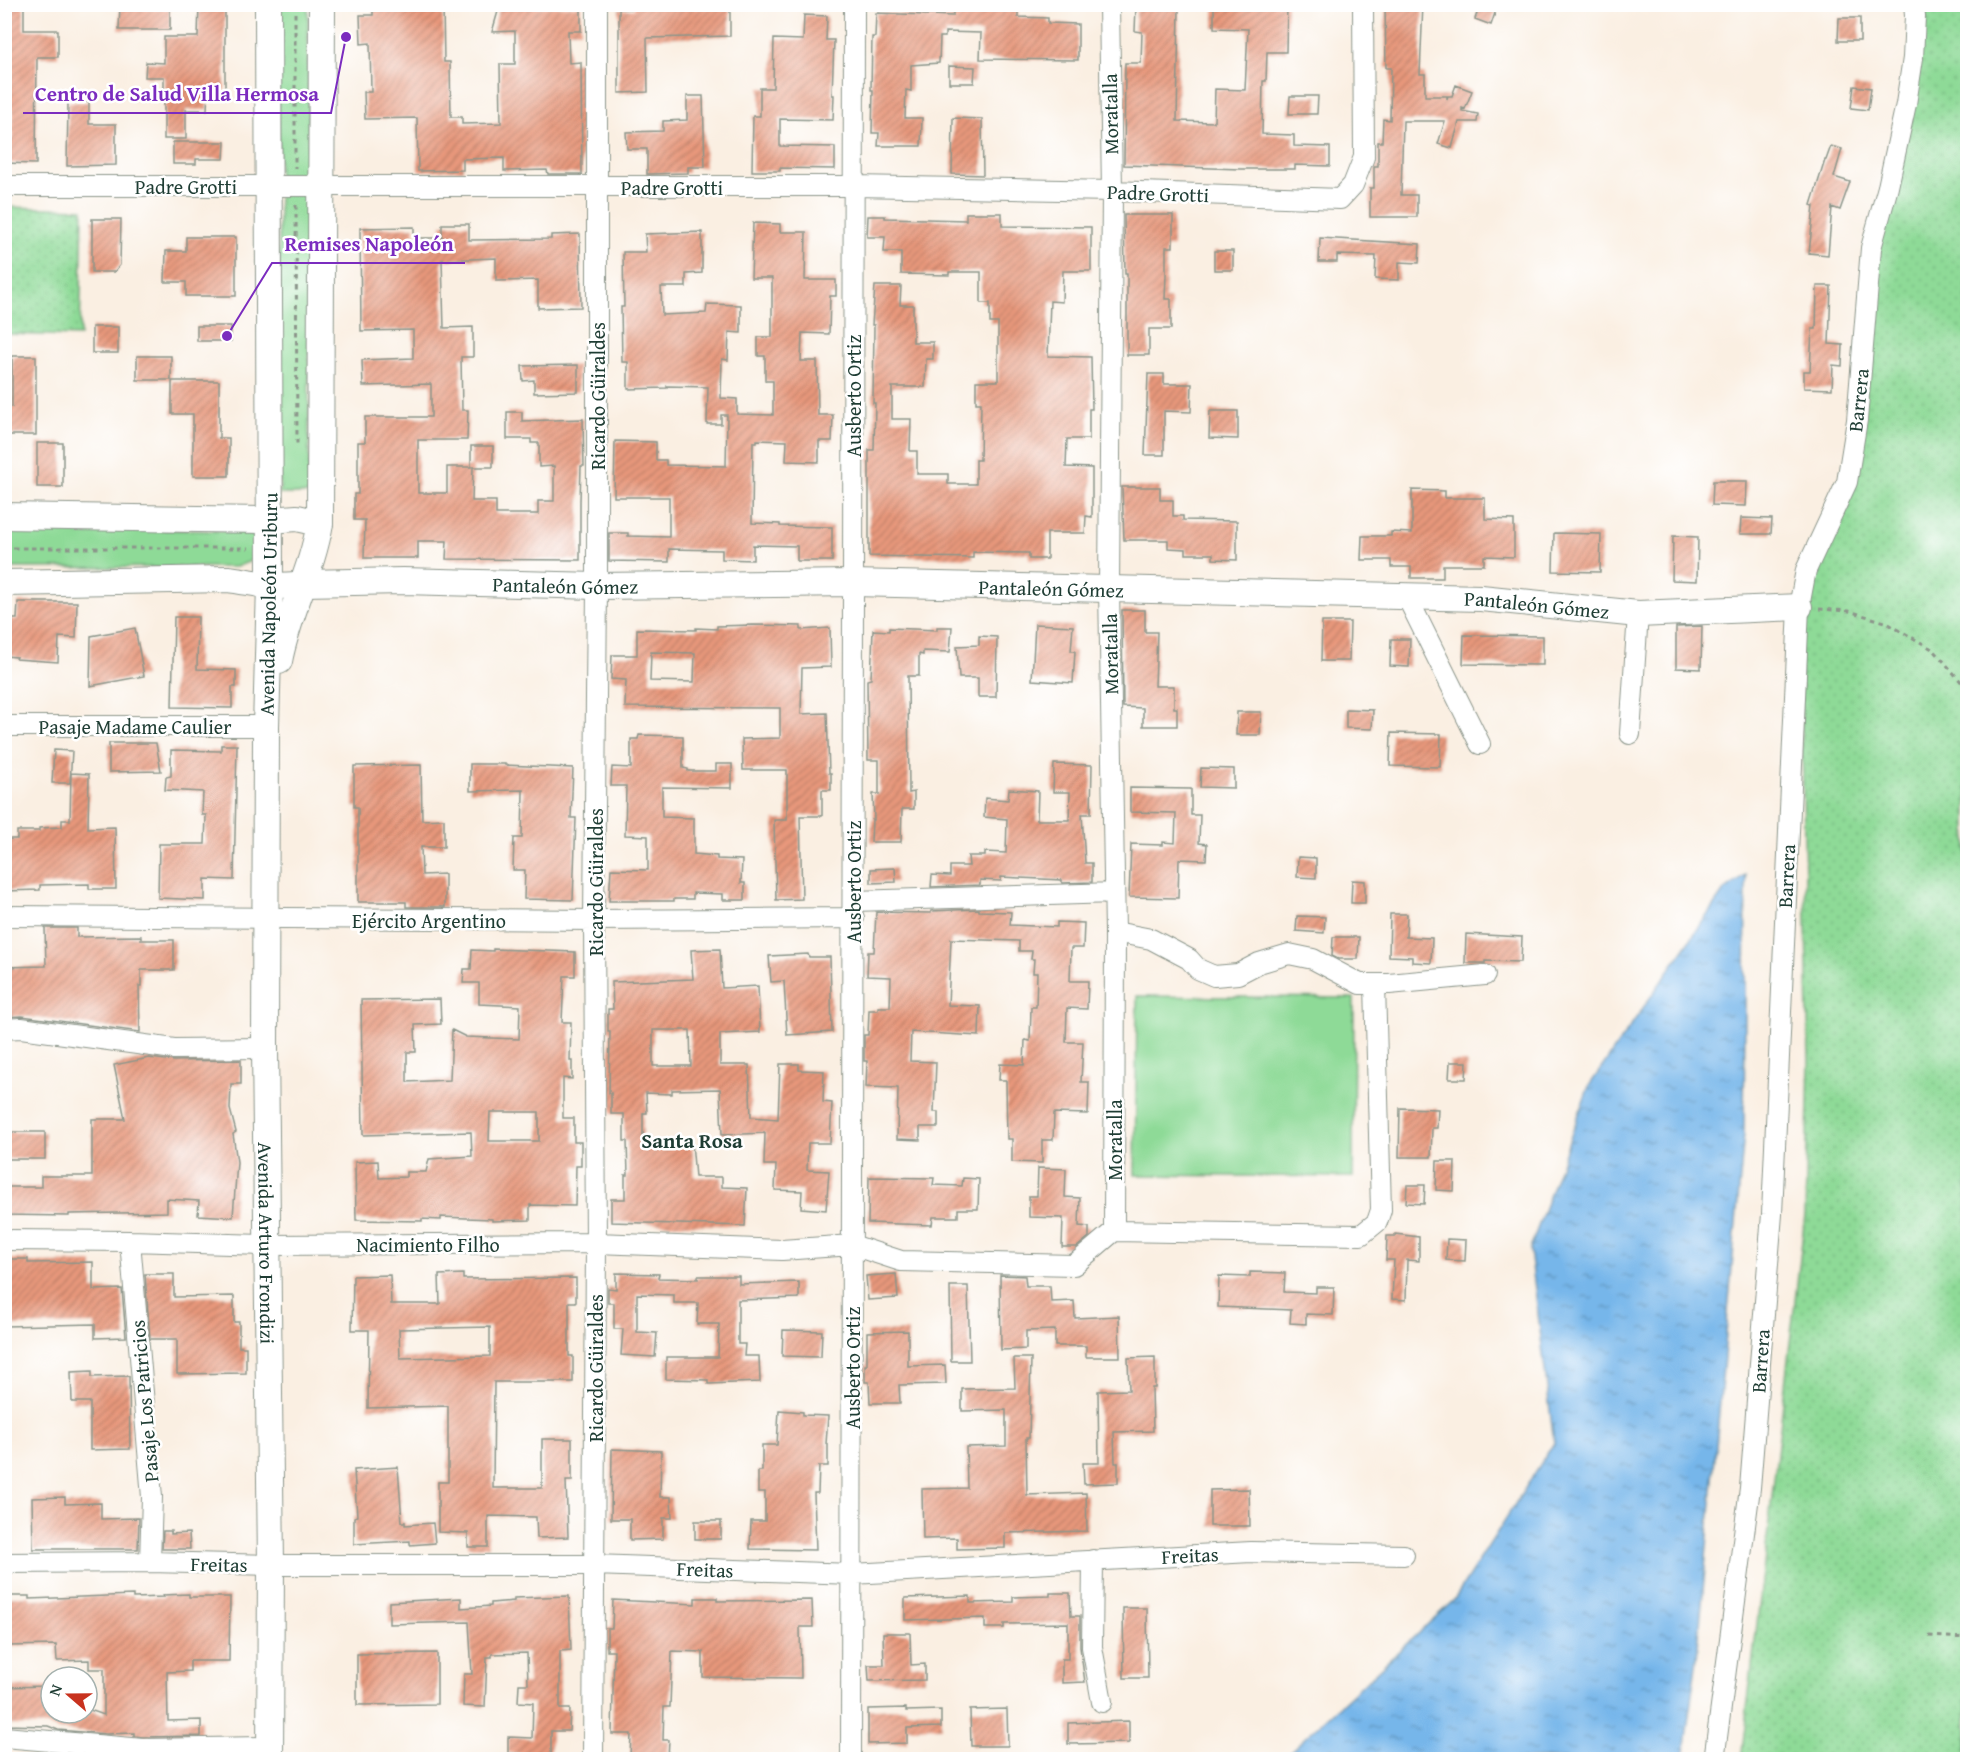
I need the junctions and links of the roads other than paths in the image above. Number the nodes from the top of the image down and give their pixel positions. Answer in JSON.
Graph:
{"nodes":[{"id":1,"x":268,"y":4,"type":"edge"},
{"id":2,"x":322,"y":4,"type":"edge"},
{"id":3,"x":597,"y":4,"type":"edge"},
{"id":4,"x":854,"y":4,"type":"edge"},
{"id":5,"x":1109,"y":4,"type":"edge"},
{"id":6,"x":1363,"y":4,"type":"edge"},
{"id":7,"x":1914,"y":4,"type":"edge"},
{"id":8,"x":4,"y":186,"type":"edge"},
{"id":9,"x":269,"y":186,"type":"junction"},
{"id":10,"x":322,"y":186,"type":"junction"},
{"id":11,"x":854,"y":186,"type":"junction"},
{"id":12,"x":596,"y":187,"type":"junction"},
{"id":13,"x":1112,"y":191,"type":"junction"},
{"id":14,"x":4,"y":516,"type":"edge"},
{"id":15,"x":270,"y":520,"type":"junction"},
{"id":16,"x":320,"y":523,"type":"junction"},
{"id":17,"x":4,"y":583,"type":"edge"},
{"id":18,"x":304,"y":583,"type":"junction"},
{"id":19,"x":853,"y":583,"type":"junction"},
{"id":20,"x":270,"y":586,"type":"junction"},
{"id":21,"x":597,"y":586,"type":"junction"},
{"id":22,"x":1109,"y":589,"type":"junction"},
{"id":23,"x":1407,"y":597,"type":"junction"},
{"id":24,"x":1799,"y":607,"type":"junction"},
{"id":25,"x":1638,"y":614,"type":"junction"},
{"id":26,"x":4,"y":726,"type":"edge"},
{"id":27,"x":266,"y":726,"type":"junction"},
{"id":28,"x":1630,"y":734,"type":"dead end"},
{"id":29,"x":1480,"y":744,"type":"dead end"},
{"id":30,"x":1114,"y":893,"type":"junction"},
{"id":31,"x":854,"y":909,"type":"junction"},
{"id":32,"x":4,"y":916,"type":"edge"},
{"id":33,"x":266,"y":917,"type":"junction"},
{"id":34,"x":594,"y":920,"type":"junction"},
{"id":35,"x":1115,"y":932,"type":"junction"},
{"id":36,"x":1485,"y":975,"type":"dead end"},
{"id":37,"x":1375,"y":984,"type":"junction"},
{"id":38,"x":4,"y":1029,"type":"edge"},
{"id":39,"x":265,"y":1048,"type":"junction"},
{"id":40,"x":1114,"y":1231,"type":"junction"},
{"id":41,"x":4,"y":1240,"type":"edge"},
{"id":42,"x":130,"y":1241,"type":"junction"},
{"id":43,"x":596,"y":1243,"type":"junction"},
{"id":44,"x":267,"y":1245,"type":"junction"},
{"id":45,"x":852,"y":1245,"type":"junction"},
{"id":46,"x":1404,"y":1555,"type":"dead end"},
{"id":47,"x":1093,"y":1560,"type":"junction"},
{"id":48,"x":150,"y":1562,"type":"junction"},
{"id":49,"x":4,"y":1563,"type":"edge"},
{"id":50,"x":271,"y":1565,"type":"junction"},
{"id":51,"x":594,"y":1565,"type":"junction"},
{"id":52,"x":852,"y":1574,"type":"junction"},
{"id":53,"x":1102,"y":1702,"type":"dead end"},
{"id":54,"x":4,"y":1737,"type":"edge"},
{"id":55,"x":270,"y":1754,"type":"edge"},
{"id":56,"x":593,"y":1760,"type":"edge"},
{"id":57,"x":851,"y":1760,"type":"edge"},
{"id":58,"x":1714,"y":1760,"type":"edge"}],
"edges":[{"from":1,"to":9,"type":"main road","name":"Avenida Napoleón Uriburu"},
{"from":2,"to":10,"type":"main road","name":"Avenida Napoleón Uriburu"},
{"from":3,"to":12,"type":"street","name":"Ricardo Güiraldes"},
{"from":4,"to":11,"type":"street","name":"Ausberto Ortiz"},
{"from":5,"to":13,"type":"street","name":"Moratalla"},
{"from":6,"to":13,"type":"street","name":"Padre Grotti"},
{"from":7,"to":24,"type":"street","name":"Barrera"},
{"from":8,"to":9,"type":"street","name":"Padre Grotti"},
{"from":9,"to":10,"type":"street","name":"Padre Grotti"},
{"from":9,"to":15,"type":"main road","name":"Avenida Napoleón Uriburu"},
{"from":10,"to":12,"type":"street","name":"Padre Grotti"},
{"from":10,"to":16,"type":"main road","name":"Avenida Napoleón Uriburu"},
{"from":11,"to":12,"type":"street","name":"Padre Grotti"},
{"from":11,"to":13,"type":"street","name":"Padre Grotti"},
{"from":11,"to":19,"type":"street","name":"Ausberto Ortiz"},
{"from":12,"to":21,"type":"street","name":"Ricardo Güiraldes"},
{"from":13,"to":22,"type":"street","name":"Moratalla"},
{"from":14,"to":15,"type":"main road"},
{"from":15,"to":16,"type":"main road"},
{"from":15,"to":20,"type":"main road","name":"Avenida Napoleón Uriburu"},
{"from":16,"to":18,"type":"main road","name":"Avenida Napoleón Uriburu"},
{"from":17,"to":20,"type":"main road","name":"Pantaleón Gómez"},
{"from":18,"to":20,"type":"main road","name":"Pantaleón Gómez"},
{"from":18,"to":21,"type":"main road","name":"Pantaleón Gómez"},
{"from":18,"to":27,"type":"main road","name":"Avenida Napoleón Uriburu"},
{"from":19,"to":21,"type":"main road","name":"Pantaleón Gómez"},
{"from":19,"to":22,"type":"main road","name":"Pantaleón Gómez"},
{"from":19,"to":31,"type":"street","name":"Ausberto Ortiz"},
{"from":20,"to":27,"type":"main road","name":"Avenida Napoleón Uriburu"},
{"from":21,"to":34,"type":"street","name":"Ricardo Güiraldes"},
{"from":22,"to":23,"type":"main road","name":"Pantaleón Gómez"},
{"from":22,"to":30,"type":"street","name":"Moratalla"},
{"from":23,"to":25,"type":"main road","name":"Pantaleón Gómez"},
{"from":23,"to":29,"type":"street"},
{"from":24,"to":25,"type":"main road","name":"Pantaleón Gómez"},
{"from":24,"to":58,"type":"street","name":"Barrera"},
{"from":25,"to":28,"type":"street"},
{"from":26,"to":27,"type":"street","name":"Pasaje Madame Caulier"},
{"from":27,"to":33,"type":"main road","name":"Avenida Arturo Frondizi"},
{"from":30,"to":31,"type":"street","name":"Ejército Argentino"},
{"from":30,"to":35,"type":"street","name":"Moratalla"},
{"from":31,"to":34,"type":"street","name":"Ejército Argentino"},
{"from":31,"to":45,"type":"street","name":"Ausberto Ortiz"},
{"from":32,"to":33,"type":"street","name":"Ejército Argentino"},
{"from":33,"to":34,"type":"street","name":"Ejército Argentino"},
{"from":33,"to":39,"type":"main road","name":"Avenida Arturo Frondizi"},
{"from":34,"to":43,"type":"street","name":"Ricardo Güiraldes"},
{"from":35,"to":37,"type":"street"},
{"from":35,"to":40,"type":"street","name":"Moratalla"},
{"from":36,"to":37,"type":"street"},
{"from":37,"to":40,"type":"street"},
{"from":38,"to":39,"type":"street"},
{"from":39,"to":44,"type":"main road","name":"Avenida Arturo Frondizi"},
{"from":40,"to":45,"type":"street"},
{"from":41,"to":42,"type":"street","name":"Nacimiento Filho"},
{"from":42,"to":44,"type":"street","name":"Nacimiento Filho"},
{"from":42,"to":48,"type":"street","name":"Pasaje Los Patricios"},
{"from":43,"to":44,"type":"street","name":"Nacimiento Filho"},
{"from":43,"to":45,"type":"street","name":"Nacimiento Filho"},
{"from":43,"to":51,"type":"street","name":"Ricardo Güiraldes"},
{"from":44,"to":50,"type":"main road","name":"Avenida Arturo Frondizi"},
{"from":45,"to":52,"type":"street","name":"Ausberto Ortiz"},
{"from":46,"to":47,"type":"street","name":"Freitas"},
{"from":47,"to":52,"type":"street","name":"Freitas"},
{"from":47,"to":53,"type":"street"},
{"from":48,"to":49,"type":"street","name":"Freitas"},
{"from":48,"to":50,"type":"street","name":"Freitas"},
{"from":50,"to":51,"type":"street","name":"Freitas"},
{"from":50,"to":55,"type":"main road","name":"Avenida Arturo Frondizi"},
{"from":51,"to":52,"type":"street","name":"Freitas"},
{"from":51,"to":56,"type":"street","name":"Ricardo Güiraldes"},
{"from":52,"to":57,"type":"street","name":"Ausberto Ortiz"},
{"from":54,"to":55,"type":"street"}]}
